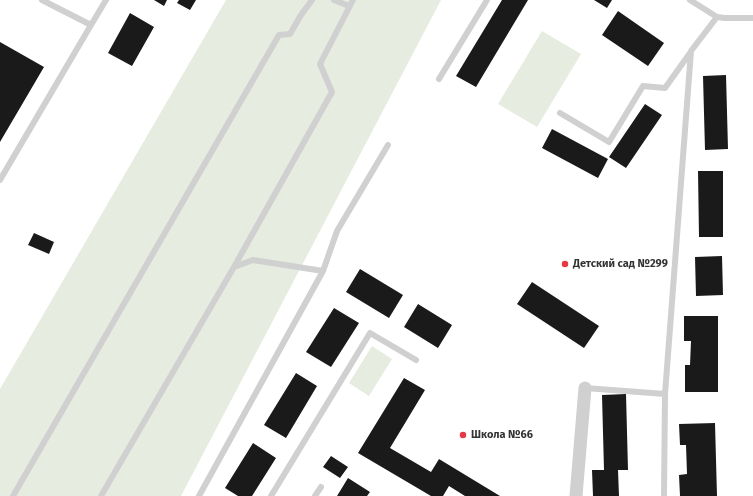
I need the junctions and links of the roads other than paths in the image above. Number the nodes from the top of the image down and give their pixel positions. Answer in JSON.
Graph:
{"nodes":[{"id":1,"x":42,"y":0,"type":"edge"},
{"id":2,"x":106,"y":0,"type":"edge"},
{"id":3,"x":312,"y":0,"type":"edge"},
{"id":4,"x":334,"y":0,"type":"edge"},
{"id":5,"x":353,"y":0,"type":"edge"},
{"id":6,"x":487,"y":0,"type":"edge"},
{"id":7,"x":690,"y":0,"type":"edge"},
{"id":8,"x":349,"y":6,"type":"junction"},
{"id":9,"x":717,"y":17,"type":"junction"},
{"id":10,"x":753,"y":18,"type":"edge"},
{"id":11,"x":91,"y":25,"type":"junction"},
{"id":12,"x":691,"y":51,"type":"junction"},
{"id":13,"x":439,"y":79,"type":"dead end"},
{"id":14,"x":560,"y":113,"type":"dead end"},
{"id":15,"x":388,"y":145,"type":"dead end"},
{"id":16,"x":0,"y":180,"type":"edge"},
{"id":17,"x":234,"y":267,"type":"junction"},
{"id":18,"x":323,"y":271,"type":"junction"},
{"id":19,"x":416,"y":360,"type":"dead end"},
{"id":20,"x":585,"y":388,"type":"joint"},
{"id":21,"x":665,"y":394,"type":"junction"},
{"id":22,"x":321,"y":487,"type":"dead end"},
{"id":23,"x":13,"y":496,"type":"edge"},
{"id":24,"x":101,"y":496,"type":"edge"},
{"id":25,"x":199,"y":496,"type":"edge"},
{"id":26,"x":271,"y":496,"type":"edge"},
{"id":27,"x":315,"y":496,"type":"edge"},
{"id":28,"x":576,"y":496,"type":"edge"},
{"id":29,"x":664,"y":496,"type":"edge"}],
"edges":[{"from":1,"to":11,"type":"lane"},
{"from":2,"to":11,"type":"lane"},
{"from":3,"to":23,"type":"lane"},
{"from":4,"to":8,"type":"lane"},
{"from":5,"to":8,"type":"lane"},
{"from":6,"to":13,"type":"lane"},
{"from":7,"to":9,"type":"lane"},
{"from":8,"to":17,"type":"lane"},
{"from":9,"to":10,"type":"lane"},
{"from":9,"to":12,"type":"lane"},
{"from":11,"to":16,"type":"lane"},
{"from":12,"to":14,"type":"lane"},
{"from":12,"to":21,"type":"lane"},
{"from":15,"to":18,"type":"lane"},
{"from":17,"to":18,"type":"lane"},
{"from":17,"to":24,"type":"lane"},
{"from":18,"to":25,"type":"lane"},
{"from":19,"to":26,"type":"lane"},
{"from":20,"to":21,"type":"lane"},
{"from":20,"to":28,"type":"street"},
{"from":21,"to":29,"type":"lane"},
{"from":22,"to":27,"type":"lane"}]}
